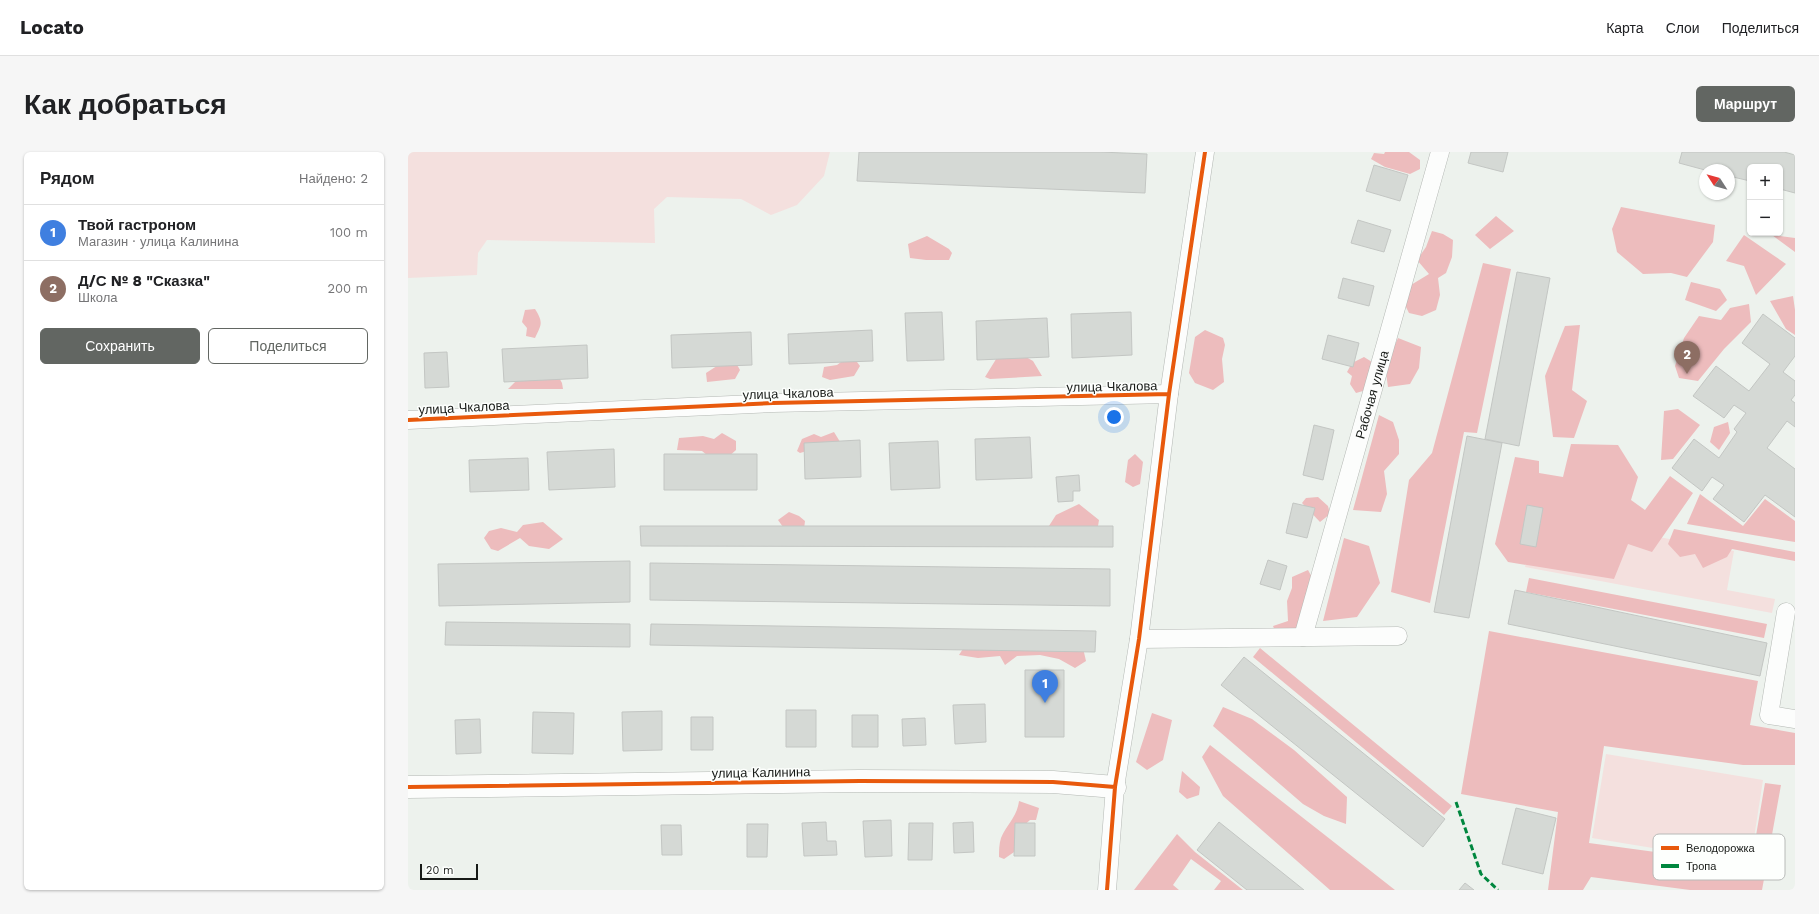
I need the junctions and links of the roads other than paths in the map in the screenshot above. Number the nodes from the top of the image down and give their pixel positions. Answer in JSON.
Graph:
{"nodes":[{"id":1,"x":1205,"y":152,"type":"edge"},
{"id":2,"x":1440,"y":152,"type":"edge"},
{"id":3,"x":1169,"y":394,"type":"junction"},
{"id":4,"x":408,"y":420,"type":"edge"},
{"id":5,"x":1786,"y":612,"type":"dead end"},
{"id":6,"x":1398,"y":636,"type":"dead end"},
{"id":7,"x":1303,"y":637,"type":"junction"},
{"id":8,"x":1139,"y":639,"type":"junction"},
{"id":9,"x":1795,"y":719,"type":"edge"},
{"id":10,"x":408,"y":787,"type":"edge"},
{"id":11,"x":1115,"y":787,"type":"junction"},
{"id":12,"x":1107,"y":890,"type":"edge"}],
"edges":[{"from":1,"to":3,"type":"street"},
{"from":2,"to":7,"type":"street","name":"Рабочая улица"},
{"from":3,"to":4,"type":"street","name":"улица Чкалова"},
{"from":3,"to":8,"type":"street"},
{"from":5,"to":9,"type":"street"},
{"from":6,"to":7,"type":"street"},
{"from":7,"to":8,"type":"street"},
{"from":8,"to":11,"type":"street"},
{"from":10,"to":11,"type":"street","name":"улица Калинина"},
{"from":11,"to":12,"type":"street"}]}
